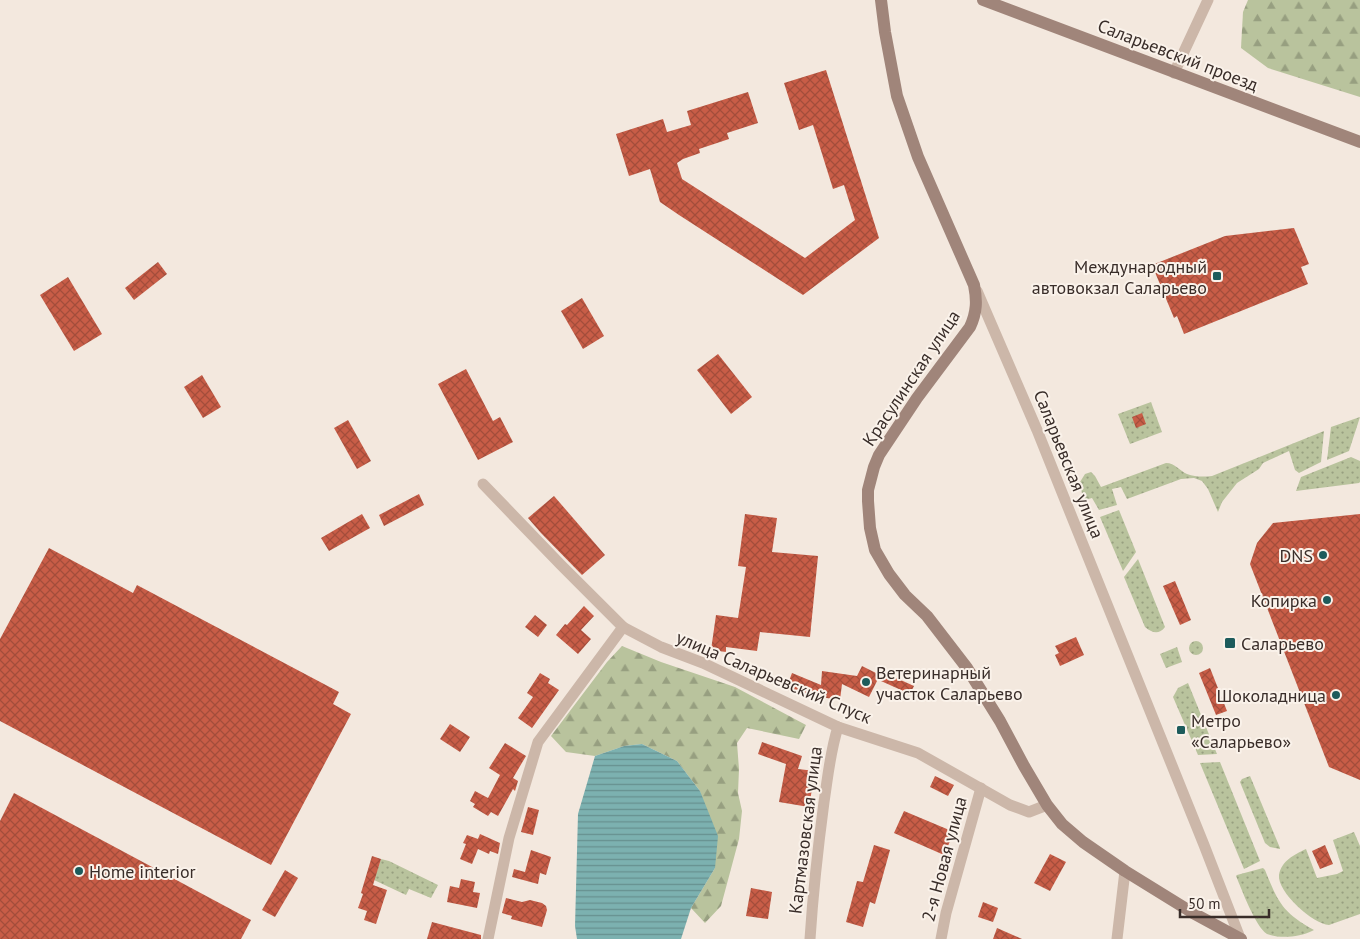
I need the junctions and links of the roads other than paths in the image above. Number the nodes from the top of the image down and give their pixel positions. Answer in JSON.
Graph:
{"nodes":[{"id":1,"x":881,"y":0,"type":"edge"},
{"id":2,"x":983,"y":0,"type":"edge"},
{"id":3,"x":1208,"y":0,"type":"edge"},
{"id":4,"x":1174,"y":73,"type":"junction"},
{"id":5,"x":1360,"y":142,"type":"edge"},
{"id":6,"x":974,"y":285,"type":"junction"},
{"id":7,"x":483,"y":484,"type":"dead end"},
{"id":8,"x":623,"y":627,"type":"junction"},
{"id":9,"x":838,"y":727,"type":"junction"},
{"id":10,"x":981,"y":788,"type":"junction"},
{"id":11,"x":1047,"y":805,"type":"junction"},
{"id":12,"x":1125,"y":871,"type":"junction"},
{"id":13,"x":488,"y":939,"type":"edge"},
{"id":14,"x":810,"y":939,"type":"edge"},
{"id":15,"x":941,"y":939,"type":"edge"},
{"id":16,"x":1117,"y":939,"type":"edge"},
{"id":17,"x":1240,"y":939,"type":"edge"}],
"edges":[{"from":1,"to":6,"type":"street","name":"Саларьевская улица"},
{"from":2,"to":4,"type":"street","name":"Саларьевский проезд"},
{"from":3,"to":4,"type":"street"},
{"from":4,"to":5,"type":"street","name":"Саларьевский проезд"},
{"from":6,"to":11,"type":"street","name":"Красулинская улица"},
{"from":6,"to":17,"type":"street","name":"Саларьевская улица"},
{"from":7,"to":8,"type":"street","name":"улица Саларьевский Спуск"},
{"from":8,"to":9,"type":"street","name":"улица Саларьевский Спуск"},
{"from":8,"to":13,"type":"street"},
{"from":9,"to":10,"type":"street","name":"улица Саларьевский Спуск"},
{"from":9,"to":14,"type":"street","name":"Картмазовская улица"},
{"from":10,"to":11,"type":"street","name":"улица Саларьевский Спуск"},
{"from":10,"to":15,"type":"street","name":"2-я Новая улица"},
{"from":11,"to":12,"type":"street","name":"Красулинская улица"},
{"from":12,"to":16,"type":"street"},
{"from":12,"to":17,"type":"street"}]}
